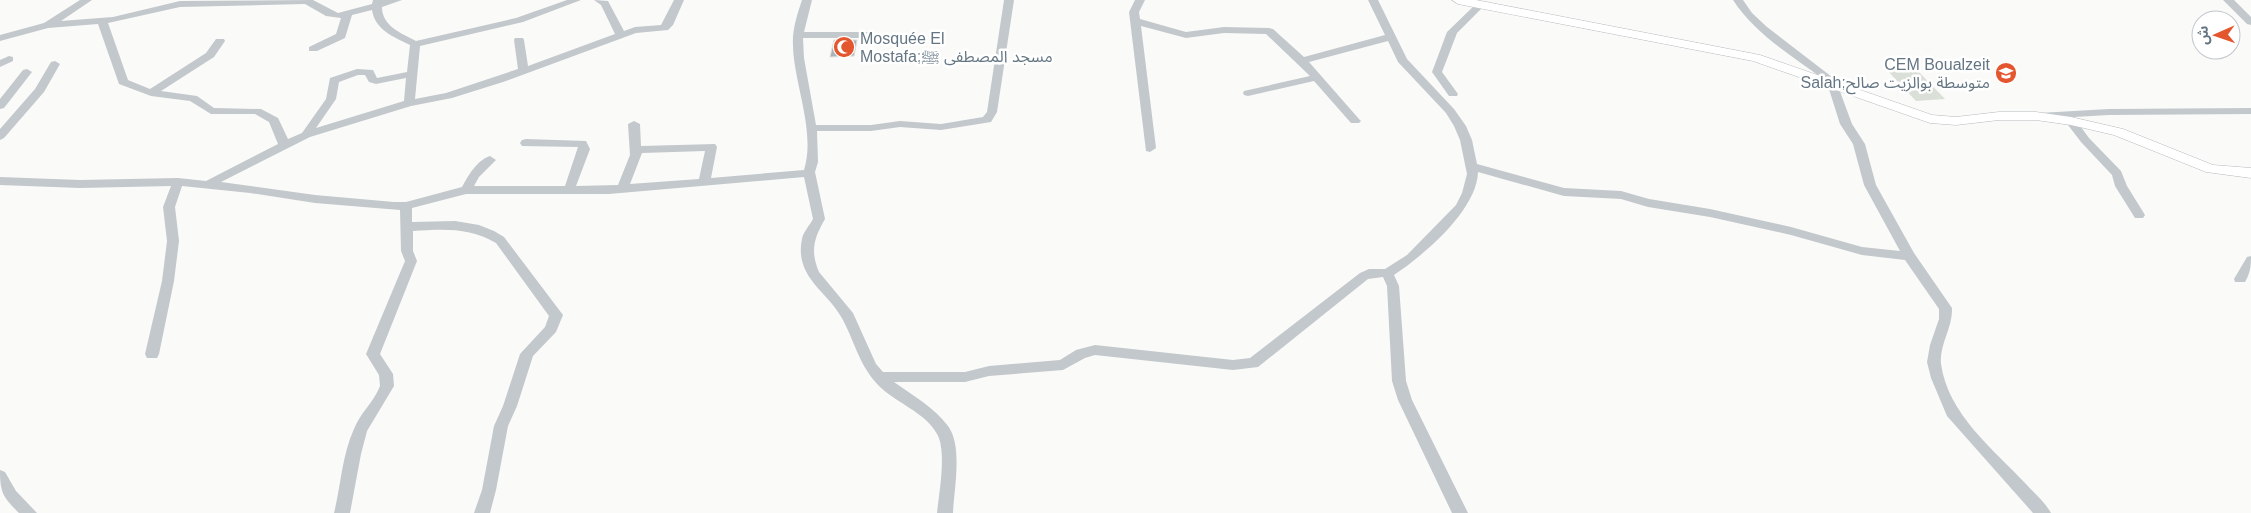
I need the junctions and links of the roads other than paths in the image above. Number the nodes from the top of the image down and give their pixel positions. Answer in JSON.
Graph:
{"nodes":[{"id":1,"x":87,"y":0,"type":"edge"},
{"id":2,"x":397,"y":0,"type":"edge"},
{"id":3,"x":576,"y":0,"type":"edge"},
{"id":4,"x":599,"y":0,"type":"edge"},
{"id":5,"x":679,"y":0,"type":"edge"},
{"id":6,"x":807,"y":0,"type":"edge"},
{"id":7,"x":1009,"y":0,"type":"edge"},
{"id":8,"x":1140,"y":0,"type":"edge"},
{"id":9,"x":1373,"y":0,"type":"edge"},
{"id":10,"x":1458,"y":0,"type":"edge"},
{"id":11,"x":1738,"y":0,"type":"edge"},
{"id":12,"x":2228,"y":0,"type":"edge"},
{"id":13,"x":220,"y":1,"type":"edge"},
{"id":14,"x":242,"y":1,"type":"edge"},
{"id":15,"x":377,"y":3,"type":"edge"},
{"id":16,"x":1480,"y":5,"type":"junction"},
{"id":17,"x":346,"y":16,"type":"junction"},
{"id":18,"x":102,"y":21,"type":"junction"},
{"id":19,"x":1134,"y":21,"type":"junction"},
{"id":20,"x":2251,"y":22,"type":"edge"},
{"id":21,"x":48,"y":25,"type":"junction"},
{"id":22,"x":621,"y":35,"type":"junction"},
{"id":23,"x":799,"y":35,"type":"junction"},
{"id":24,"x":872,"y":35,"type":"dead end"},
{"id":25,"x":1391,"y":37,"type":"junction"},
{"id":26,"x":0,"y":38,"type":"edge"},
{"id":27,"x":519,"y":40,"type":"dead end"},
{"id":28,"x":220,"y":41,"type":"dead end"},
{"id":29,"x":415,"y":44,"type":"junction"},
{"id":30,"x":313,"y":49,"type":"dead end"},
{"id":31,"x":1302,"y":61,"type":"junction"},
{"id":32,"x":54,"y":64,"type":"dead end"},
{"id":33,"x":524,"y":71,"type":"junction"},
{"id":34,"x":27,"y":72,"type":"dead end"},
{"id":35,"x":413,"y":74,"type":"junction"},
{"id":36,"x":1315,"y":78,"type":"junction"},
{"id":37,"x":1833,"y":86,"type":"junction"},
{"id":38,"x":151,"y":93,"type":"junction"},
{"id":39,"x":1248,"y":93,"type":"dead end"},
{"id":40,"x":1452,"y":94,"type":"dead end"},
{"id":41,"x":409,"y":103,"type":"junction"},
{"id":42,"x":0,"y":106,"type":"edge"},
{"id":43,"x":2251,"y":111,"type":"edge"},
{"id":44,"x":2036,"y":116,"type":"junction"},
{"id":45,"x":1355,"y":121,"type":"dead end"},
{"id":46,"x":2071,"y":121,"type":"junction"},
{"id":47,"x":634,"y":124,"type":"dead end"},
{"id":48,"x":811,"y":128,"type":"junction"},
{"id":49,"x":3,"y":131,"type":"edge"},
{"id":50,"x":306,"y":135,"type":"junction"},
{"id":51,"x":526,"y":143,"type":"dead end"},
{"id":52,"x":285,"y":146,"type":"junction"},
{"id":53,"x":1150,"y":148,"type":"dead end"},
{"id":54,"x":636,"y":150,"type":"junction"},
{"id":55,"x":490,"y":160,"type":"dead end"},
{"id":56,"x":1473,"y":167,"type":"junction"},
{"id":57,"x":809,"y":172,"type":"junction"},
{"id":58,"x":2251,"y":173,"type":"edge"},
{"id":59,"x":0,"y":181,"type":"edge"},
{"id":60,"x":178,"y":182,"type":"junction"},
{"id":61,"x":704,"y":184,"type":"junction"},
{"id":62,"x":207,"y":186,"type":"junction"},
{"id":63,"x":622,"y":189,"type":"junction"},
{"id":64,"x":466,"y":190,"type":"junction"},
{"id":65,"x":569,"y":190,"type":"junction"},
{"id":66,"x":406,"y":206,"type":"junction"},
{"id":67,"x":2139,"y":215,"type":"dead end"},
{"id":68,"x":406,"y":227,"type":"junction"},
{"id":69,"x":1909,"y":256,"type":"junction"},
{"id":70,"x":2251,"y":260,"type":"edge"},
{"id":71,"x":1387,"y":273,"type":"junction"},
{"id":72,"x":2240,"y":280,"type":"dead end"},
{"id":73,"x":152,"y":354,"type":"dead end"},
{"id":74,"x":880,"y":377,"type":"junction"},
{"id":75,"x":0,"y":476,"type":"edge"},
{"id":76,"x":28,"y":513,"type":"edge"},
{"id":77,"x":342,"y":513,"type":"edge"},
{"id":78,"x":482,"y":513,"type":"edge"},
{"id":79,"x":945,"y":513,"type":"edge"},
{"id":80,"x":1460,"y":513,"type":"edge"},
{"id":81,"x":2043,"y":513,"type":"edge"}],
"edges":[{"from":1,"to":21,"type":"street"},
{"from":2,"to":15,"type":"street"},
{"from":3,"to":29,"type":"street"},
{"from":4,"to":22,"type":"street"},
{"from":5,"to":22,"type":"street"},
{"from":6,"to":23,"type":"street"},
{"from":7,"to":48,"type":"street"},
{"from":8,"to":19,"type":"street"},
{"from":9,"to":25,"type":"street"},
{"from":10,"to":16,"type":"main road"},
{"from":11,"to":37,"type":"street"},
{"from":12,"to":20,"type":"street"},
{"from":13,"to":14,"type":"street"},
{"from":13,"to":18,"type":"street"},
{"from":14,"to":17,"type":"street"},
{"from":15,"to":17,"type":"street"},
{"from":15,"to":29,"type":"street"},
{"from":16,"to":37,"type":"main road"},
{"from":16,"to":40,"type":"street"},
{"from":17,"to":30,"type":"street"},
{"from":18,"to":21,"type":"street"},
{"from":18,"to":38,"type":"street"},
{"from":19,"to":31,"type":"street"},
{"from":19,"to":53,"type":"street"},
{"from":21,"to":26,"type":"street"},
{"from":22,"to":33,"type":"street"},
{"from":23,"to":24,"type":"street"},
{"from":23,"to":48,"type":"street"},
{"from":25,"to":31,"type":"street"},
{"from":25,"to":56,"type":"street"},
{"from":27,"to":33,"type":"street"},
{"from":28,"to":38,"type":"street"},
{"from":29,"to":35,"type":"street"},
{"from":31,"to":36,"type":"street"},
{"from":32,"to":49,"type":"street"},
{"from":33,"to":41,"type":"street"},
{"from":34,"to":42,"type":"street"},
{"from":35,"to":41,"type":"street"},
{"from":35,"to":50,"type":"street"},
{"from":36,"to":39,"type":"street"},
{"from":36,"to":45,"type":"street"},
{"from":37,"to":44,"type":"main road"},
{"from":37,"to":69,"type":"street"},
{"from":38,"to":52,"type":"street"},
{"from":41,"to":50,"type":"street"},
{"from":43,"to":44,"type":"street"},
{"from":44,"to":46,"type":"main road"},
{"from":46,"to":58,"type":"main road"},
{"from":46,"to":67,"type":"street"},
{"from":47,"to":54,"type":"street"},
{"from":48,"to":57,"type":"street"},
{"from":50,"to":52,"type":"street"},
{"from":51,"to":65,"type":"street"},
{"from":52,"to":62,"type":"street"},
{"from":54,"to":61,"type":"street"},
{"from":54,"to":63,"type":"street"},
{"from":55,"to":64,"type":"street"},
{"from":56,"to":69,"type":"street"},
{"from":56,"to":71,"type":"street"},
{"from":57,"to":61,"type":"street"},
{"from":57,"to":74,"type":"street"},
{"from":59,"to":60,"type":"street"},
{"from":60,"to":62,"type":"street"},
{"from":60,"to":73,"type":"street"},
{"from":61,"to":63,"type":"street"},
{"from":62,"to":66,"type":"street"},
{"from":63,"to":65,"type":"street"},
{"from":64,"to":65,"type":"street"},
{"from":64,"to":66,"type":"street"},
{"from":66,"to":68,"type":"street"},
{"from":68,"to":77,"type":"street"},
{"from":68,"to":78,"type":"street"},
{"from":69,"to":81,"type":"street"},
{"from":70,"to":72,"type":"street"},
{"from":71,"to":74,"type":"street"},
{"from":71,"to":80,"type":"street"},
{"from":74,"to":79,"type":"street"},
{"from":75,"to":76,"type":"street"}]}
